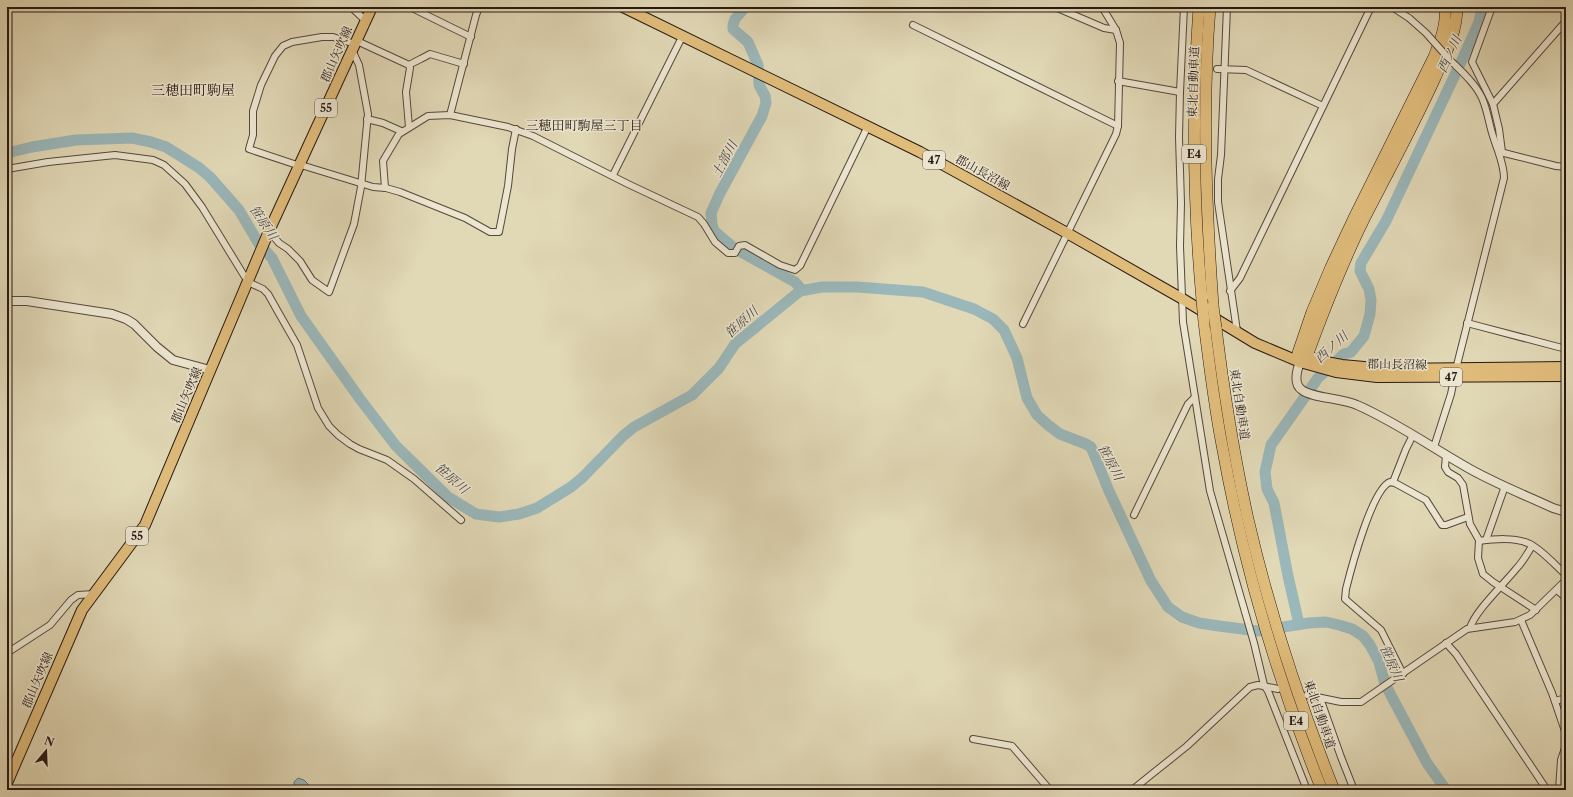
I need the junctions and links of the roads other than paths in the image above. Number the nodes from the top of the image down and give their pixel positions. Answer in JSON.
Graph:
{"nodes":[{"id":1,"x":351,"y":7,"type":"edge"},
{"id":2,"x":372,"y":7,"type":"edge"},
{"id":3,"x":410,"y":7,"type":"edge"},
{"id":4,"x":479,"y":7,"type":"edge"},
{"id":5,"x":623,"y":7,"type":"edge"},
{"id":6,"x":1055,"y":7,"type":"edge"},
{"id":7,"x":1102,"y":7,"type":"edge"},
{"id":8,"x":1184,"y":7,"type":"edge"},
{"id":9,"x":1210,"y":7,"type":"edge"},
{"id":10,"x":1215,"y":7,"type":"edge"},
{"id":11,"x":1227,"y":7,"type":"edge"},
{"id":12,"x":1371,"y":7,"type":"edge"},
{"id":13,"x":1392,"y":7,"type":"edge"},
{"id":14,"x":1445,"y":7,"type":"edge"},
{"id":15,"x":1457,"y":7,"type":"edge"},
{"id":16,"x":1492,"y":7,"type":"edge"},
{"id":17,"x":1199,"y":8,"type":"edge"},
{"id":18,"x":365,"y":20,"type":"junction"},
{"id":19,"x":1566,"y":22,"type":"edge"},
{"id":20,"x":913,"y":24,"type":"dead end"},
{"id":21,"x":1116,"y":30,"type":"junction"},
{"id":22,"x":682,"y":36,"type":"junction"},
{"id":23,"x":471,"y":37,"type":"junction"},
{"id":24,"x":355,"y":45,"type":"junction"},
{"id":25,"x":464,"y":64,"type":"junction"},
{"id":26,"x":409,"y":65,"type":"junction"},
{"id":27,"x":1181,"y":68,"type":"junction"},
{"id":28,"x":1188,"y":68,"type":"dead end"},
{"id":29,"x":1217,"y":69,"type":"dead end"},
{"id":30,"x":1225,"y":69,"type":"junction"},
{"id":31,"x":1118,"y":82,"type":"junction"},
{"id":32,"x":1180,"y":92,"type":"junction"},
{"id":33,"x":1205,"y":96,"type":"junction"},
{"id":34,"x":1493,"y":104,"type":"junction"},
{"id":35,"x":1323,"y":106,"type":"junction"},
{"id":36,"x":450,"y":115,"type":"junction"},
{"id":37,"x":367,"y":119,"type":"junction"},
{"id":38,"x":868,"y":126,"type":"junction"},
{"id":39,"x":1118,"y":126,"type":"junction"},
{"id":40,"x":409,"y":127,"type":"junction"},
{"id":41,"x":516,"y":129,"type":"junction"},
{"id":42,"x":401,"y":131,"type":"junction"},
{"id":43,"x":1500,"y":152,"type":"junction"},
{"id":44,"x":299,"y":165,"type":"junction"},
{"id":45,"x":1566,"y":167,"type":"edge"},
{"id":46,"x":7,"y":169,"type":"edge"},
{"id":47,"x":612,"y":175,"type":"junction"},
{"id":48,"x":362,"y":184,"type":"junction"},
{"id":49,"x":385,"y":188,"type":"junction"},
{"id":50,"x":1067,"y":232,"type":"junction"},
{"id":51,"x":269,"y":233,"type":"junction"},
{"id":52,"x":248,"y":281,"type":"junction"},
{"id":53,"x":1230,"y":291,"type":"junction"},
{"id":54,"x":1181,"y":298,"type":"junction"},
{"id":55,"x":7,"y":301,"type":"edge"},
{"id":56,"x":1468,"y":323,"type":"junction"},
{"id":57,"x":1023,"y":324,"type":"dead end"},
{"id":58,"x":1237,"y":331,"type":"junction"},
{"id":59,"x":1566,"y":349,"type":"edge"},
{"id":60,"x":1302,"y":357,"type":"junction"},
{"id":61,"x":1566,"y":367,"type":"edge"},
{"id":62,"x":210,"y":370,"type":"junction"},
{"id":63,"x":1455,"y":373,"type":"junction"},
{"id":64,"x":1566,"y":376,"type":"edge"},
{"id":65,"x":1195,"y":397,"type":"junction"},
{"id":66,"x":1413,"y":435,"type":"junction"},
{"id":67,"x":1434,"y":447,"type":"junction"},
{"id":68,"x":1446,"y":455,"type":"junction"},
{"id":69,"x":1393,"y":482,"type":"junction"},
{"id":70,"x":1506,"y":486,"type":"junction"},
{"id":71,"x":1566,"y":512,"type":"edge"},
{"id":72,"x":1134,"y":515,"type":"dead end"},
{"id":73,"x":1468,"y":517,"type":"junction"},
{"id":74,"x":461,"y":520,"type":"dead end"},
{"id":75,"x":1482,"y":540,"type":"junction"},
{"id":76,"x":1532,"y":546,"type":"junction"},
{"id":77,"x":1566,"y":575,"type":"edge"},
{"id":78,"x":1566,"y":580,"type":"edge"},
{"id":79,"x":1500,"y":587,"type":"junction"},
{"id":80,"x":1557,"y":590,"type":"junction"},
{"id":81,"x":94,"y":594,"type":"junction"},
{"id":82,"x":1566,"y":598,"type":"edge"},
{"id":83,"x":1536,"y":610,"type":"junction"},
{"id":84,"x":1521,"y":620,"type":"junction"},
{"id":85,"x":1470,"y":628,"type":"junction"},
{"id":86,"x":1446,"y":643,"type":"junction"},
{"id":87,"x":7,"y":653,"type":"edge"},
{"id":88,"x":1402,"y":675,"type":"junction"},
{"id":89,"x":1264,"y":685,"type":"junction"},
{"id":90,"x":1278,"y":689,"type":"dead end"},
{"id":91,"x":1307,"y":695,"type":"dead end"},
{"id":92,"x":1320,"y":698,"type":"junction"},
{"id":93,"x":1566,"y":698,"type":"edge"},
{"id":94,"x":1555,"y":700,"type":"junction"},
{"id":95,"x":1566,"y":734,"type":"edge"},
{"id":96,"x":973,"y":739,"type":"dead end"},
{"id":97,"x":1566,"y":746,"type":"edge"},
{"id":98,"x":8,"y":779,"type":"edge"},
{"id":99,"x":1305,"y":789,"type":"edge"},
{"id":100,"x":1050,"y":790,"type":"edge"},
{"id":101,"x":1132,"y":790,"type":"edge"},
{"id":102,"x":1322,"y":790,"type":"edge"},
{"id":103,"x":1334,"y":790,"type":"edge"},
{"id":104,"x":1354,"y":790,"type":"edge"},
{"id":105,"x":1546,"y":790,"type":"edge"},
{"id":106,"x":1559,"y":790,"type":"edge"}],
"edges":[{"from":1,"to":18,"type":"street"},
{"from":2,"to":18,"type":"main road","name":"郡山矢吹線","number":"55"},
{"from":3,"to":23,"type":"street"},
{"from":4,"to":23,"type":"street"},
{"from":5,"to":22,"type":"main road","name":"郡山長沼線","number":"47"},
{"from":6,"to":21,"type":"street"},
{"from":7,"to":21,"type":"street"},
{"from":8,"to":27,"type":"street"},
{"from":9,"to":33,"type":"highway","name":"東北自動車道","number":"E4"},
{"from":10,"to":33,"type":"highway"},
{"from":11,"to":30,"type":"street"},
{"from":12,"to":35,"type":"street"},
{"from":13,"to":43,"type":"street","bridge":true},
{"from":14,"to":60,"type":"highway"},
{"from":15,"to":60,"type":"highway"},
{"from":16,"to":34,"type":"street"},
{"from":17,"to":102,"type":"highway","name":"東北自動車道","number":"E4","bridge":true},
{"from":18,"to":24,"type":"main road","name":"郡山矢吹線","number":"55"},
{"from":19,"to":34,"type":"street"},
{"from":20,"to":39,"type":"street"},
{"from":21,"to":31,"type":"street"},
{"from":22,"to":38,"type":"main road","name":"郡山長沼線","number":"47"},
{"from":22,"to":47,"type":"street"},
{"from":23,"to":25,"type":"street"},
{"from":24,"to":26,"type":"street"},
{"from":24,"to":37,"type":"street"},
{"from":24,"to":44,"type":"main road","name":"郡山矢吹線","number":"55"},
{"from":24,"to":44,"type":"street"},
{"from":25,"to":26,"type":"street"},
{"from":25,"to":36,"type":"street"},
{"from":26,"to":40,"type":"street"},
{"from":27,"to":28,"type":"street"},
{"from":27,"to":32,"type":"street"},
{"from":29,"to":30,"type":"street"},
{"from":30,"to":35,"type":"street"},
{"from":30,"to":53,"type":"street"},
{"from":31,"to":32,"type":"street"},
{"from":31,"to":39,"type":"street"},
{"from":32,"to":54,"type":"street"},
{"from":33,"to":103,"type":"highway","name":"東北自動車道","number":"E4","bridge":true},
{"from":34,"to":43,"type":"street"},
{"from":35,"to":53,"type":"street"},
{"from":36,"to":40,"type":"street"},
{"from":36,"to":41,"type":"street"},
{"from":37,"to":42,"type":"street"},
{"from":37,"to":48,"type":"street"},
{"from":38,"to":47,"type":"street"},
{"from":38,"to":50,"type":"main road","name":"郡山長沼線","number":"47"},
{"from":39,"to":50,"type":"street"},
{"from":40,"to":42,"type":"street"},
{"from":41,"to":47,"type":"street"},
{"from":41,"to":49,"type":"street"},
{"from":42,"to":49,"type":"street"},
{"from":43,"to":45,"type":"street"},
{"from":43,"to":56,"type":"street"},
{"from":44,"to":48,"type":"street"},
{"from":44,"to":51,"type":"main road","name":"郡山矢吹線","number":"55"},
{"from":46,"to":52,"type":"street"},
{"from":48,"to":49,"type":"street"},
{"from":48,"to":51,"type":"street"},
{"from":50,"to":54,"type":"main road","name":"郡山長沼線","number":"47"},
{"from":50,"to":57,"type":"street"},
{"from":51,"to":52,"type":"main road","name":"郡山矢吹線","number":"55"},
{"from":52,"to":62,"type":"main road","name":"郡山矢吹線","number":"55"},
{"from":52,"to":74,"type":"street"},
{"from":53,"to":58,"type":"street"},
{"from":54,"to":58,"type":"main road","name":"郡山長沼線","number":"47"},
{"from":54,"to":65,"type":"street"},
{"from":55,"to":62,"type":"street"},
{"from":56,"to":59,"type":"street"},
{"from":56,"to":63,"type":"street"},
{"from":58,"to":60,"type":"main road","name":"郡山長沼線","number":"47"},
{"from":60,"to":63,"type":"main road","name":"郡山長沼線","number":"47"},
{"from":60,"to":66,"type":"street"},
{"from":61,"to":63,"type":"main road","name":"郡山長沼線","number":"47"},
{"from":62,"to":81,"type":"main road","name":"郡山矢吹線","number":"55"},
{"from":63,"to":64,"type":"main road","name":"郡山長沼線","number":"47"},
{"from":63,"to":67,"type":"street"},
{"from":65,"to":72,"type":"street"},
{"from":65,"to":89,"type":"street"},
{"from":66,"to":67,"type":"street"},
{"from":66,"to":69,"type":"street"},
{"from":67,"to":68,"type":"street"},
{"from":68,"to":70,"type":"street"},
{"from":68,"to":73,"type":"street"},
{"from":69,"to":73,"type":"street"},
{"from":69,"to":88,"type":"street"},
{"from":70,"to":71,"type":"street"},
{"from":70,"to":75,"type":"street"},
{"from":73,"to":75,"type":"street"},
{"from":75,"to":76,"type":"street"},
{"from":75,"to":79,"type":"street"},
{"from":76,"to":77,"type":"street"},
{"from":76,"to":79,"type":"street"},
{"from":78,"to":80,"type":"street"},
{"from":79,"to":83,"type":"street"},
{"from":79,"to":85,"type":"street"},
{"from":80,"to":82,"type":"street"},
{"from":80,"to":83,"type":"street"},
{"from":81,"to":87,"type":"street"},
{"from":81,"to":98,"type":"main road","name":"郡山矢吹線","number":"55"},
{"from":83,"to":84,"type":"street"},
{"from":84,"to":85,"type":"street"},
{"from":84,"to":94,"type":"street"},
{"from":85,"to":86,"type":"street"},
{"from":86,"to":88,"type":"street"},
{"from":86,"to":105,"type":"street"},
{"from":88,"to":92,"type":"street"},
{"from":89,"to":90,"type":"street"},
{"from":89,"to":99,"type":"street"},
{"from":89,"to":101,"type":"street"},
{"from":91,"to":92,"type":"street"},
{"from":92,"to":104,"type":"street"},
{"from":93,"to":94,"type":"street"},
{"from":94,"to":95,"type":"street"},
{"from":96,"to":100,"type":"street"},
{"from":97,"to":106,"type":"street"}]}
